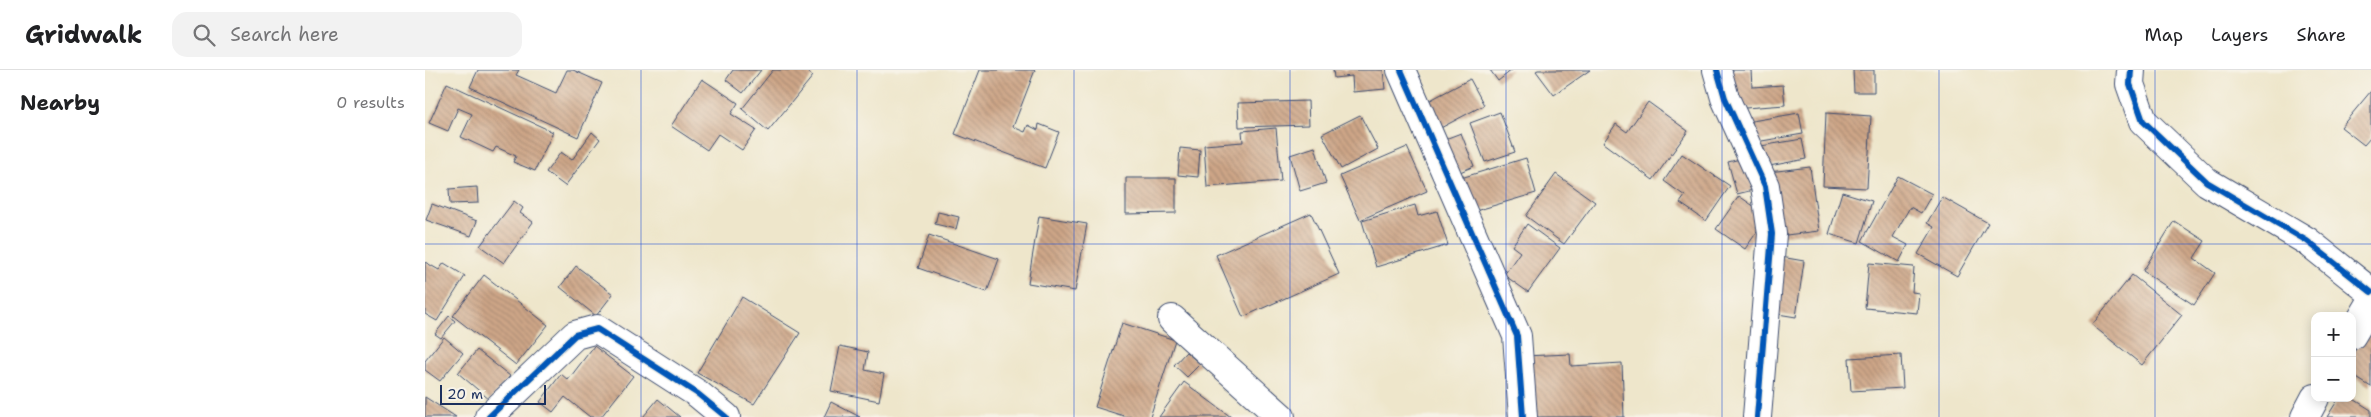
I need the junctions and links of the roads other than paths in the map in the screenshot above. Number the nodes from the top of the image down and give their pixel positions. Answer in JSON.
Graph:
{"nodes":[{"id":1,"x":1401,"y":70,"type":"edge"},
{"id":2,"x":1717,"y":70,"type":"edge"},
{"id":3,"x":2131,"y":70,"type":"edge"},
{"id":4,"x":2371,"y":292,"type":"edge"},
{"id":5,"x":2371,"y":303,"type":"edge"},
{"id":6,"x":1172,"y":319,"type":"dead end"},
{"id":7,"x":2356,"y":328,"type":"edge"},
{"id":8,"x":2313,"y":402,"type":"edge"},
{"id":9,"x":489,"y":417,"type":"edge"},
{"id":10,"x":726,"y":417,"type":"edge"},
{"id":11,"x":1281,"y":417,"type":"edge"},
{"id":12,"x":1523,"y":417,"type":"edge"},
{"id":13,"x":1757,"y":417,"type":"edge"},
{"id":14,"x":2305,"y":417,"type":"edge"}],
"edges":[{"from":1,"to":12,"type":"street"},
{"from":2,"to":13,"type":"street"},
{"from":3,"to":4,"type":"street"},
{"from":5,"to":7,"type":"street"},
{"from":6,"to":11,"type":"street"},
{"from":8,"to":14,"type":"street"},
{"from":9,"to":10,"type":"street"}]}
